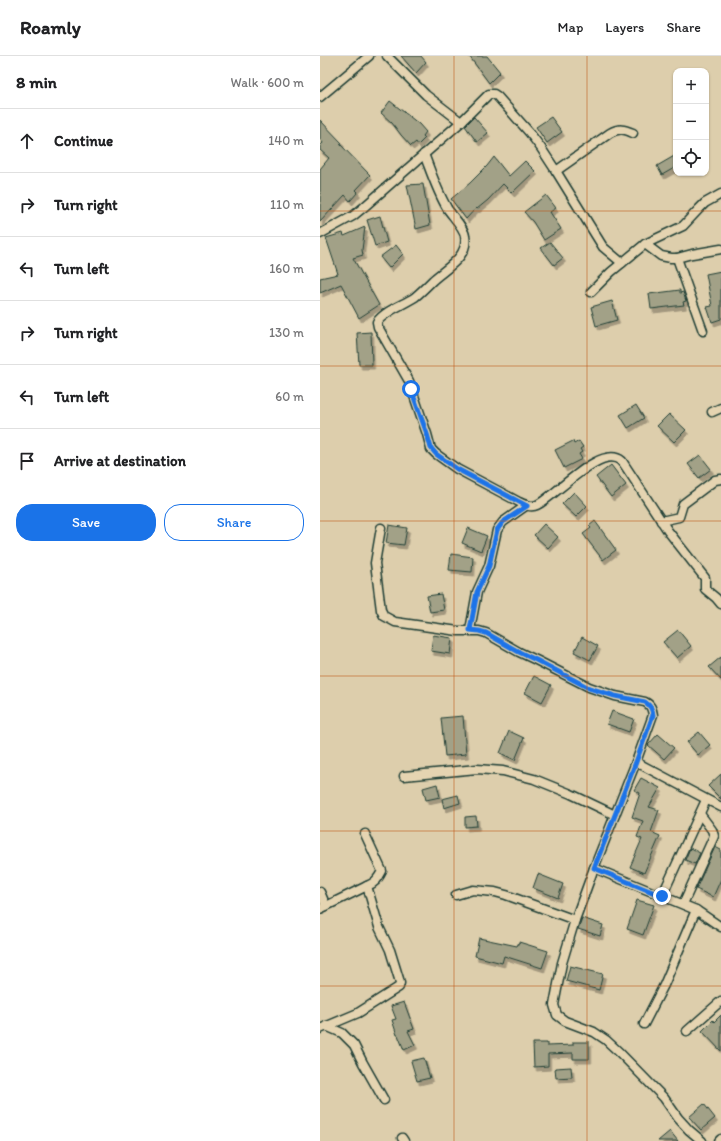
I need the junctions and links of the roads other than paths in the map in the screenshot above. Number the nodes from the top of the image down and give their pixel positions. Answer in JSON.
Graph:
{"nodes":[{"id":1,"x":369,"y":56,"type":"edge"},
{"id":2,"x":387,"y":56,"type":"edge"},
{"id":3,"x":320,"y":97,"type":"edge"},
{"id":4,"x":461,"y":122,"type":"junction"},
{"id":5,"x":632,"y":133,"type":"dead end"},
{"id":6,"x":424,"y":154,"type":"junction"},
{"id":7,"x":556,"y":171,"type":"junction"},
{"id":8,"x":721,"y":194,"type":"edge"},
{"id":9,"x":321,"y":232,"type":"edge"},
{"id":10,"x":645,"y":244,"type":"junction"},
{"id":11,"x":721,"y":249,"type":"edge"},
{"id":12,"x":677,"y":258,"type":"junction"},
{"id":13,"x":622,"y":263,"type":"junction"},
{"id":14,"x":591,"y":292,"type":"dead end"},
{"id":15,"x":703,"y":331,"type":"dead end"},
{"id":16,"x":721,"y":408,"type":"edge"},
{"id":17,"x":712,"y":412,"type":"dead end"},
{"id":18,"x":721,"y":479,"type":"edge"},
{"id":19,"x":527,"y":506,"type":"junction"},
{"id":20,"x":661,"y":521,"type":"junction"},
{"id":21,"x":381,"y":528,"type":"dead end"},
{"id":22,"x":721,"y":604,"type":"edge"},
{"id":23,"x":470,"y":630,"type":"junction"},
{"id":24,"x":636,"y":762,"type":"junction"},
{"id":25,"x":404,"y":776,"type":"dead end"},
{"id":26,"x":706,"y":800,"type":"junction"},
{"id":27,"x":721,"y":807,"type":"edge"},
{"id":28,"x":700,"y":814,"type":"junction"},
{"id":29,"x":615,"y":815,"type":"junction"},
{"id":30,"x":365,"y":834,"type":"dead end"},
{"id":31,"x":594,"y":868,"type":"junction"},
{"id":32,"x":366,"y":886,"type":"junction"},
{"id":33,"x":320,"y":892,"type":"edge"},
{"id":34,"x":456,"y":894,"type":"dead end"},
{"id":35,"x":662,"y":896,"type":"junction"},
{"id":36,"x":684,"y":904,"type":"junction"},
{"id":37,"x":323,"y":908,"type":"edge"},
{"id":38,"x":696,"y":910,"type":"junction"},
{"id":39,"x":575,"y":920,"type":"junction"},
{"id":40,"x":721,"y":927,"type":"edge"},
{"id":41,"x":721,"y":1001,"type":"edge"},
{"id":42,"x":644,"y":1024,"type":"dead end"},
{"id":43,"x":323,"y":1028,"type":"edge"},
{"id":44,"x":687,"y":1031,"type":"dead end"},
{"id":45,"x":384,"y":1100,"type":"dead end"},
{"id":46,"x":702,"y":1141,"type":"edge"}],
"edges":[{"from":1,"to":3,"type":"street"},
{"from":2,"to":4,"type":"street"},
{"from":4,"to":6,"type":"street"},
{"from":4,"to":7,"type":"street"},
{"from":5,"to":7,"type":"street"},
{"from":6,"to":9,"type":"street"},
{"from":6,"to":19,"type":"street"},
{"from":7,"to":13,"type":"street"},
{"from":8,"to":10,"type":"street"},
{"from":10,"to":12,"type":"street"},
{"from":10,"to":13,"type":"street"},
{"from":11,"to":12,"type":"street"},
{"from":12,"to":15,"type":"street"},
{"from":13,"to":14,"type":"street"},
{"from":16,"to":17,"type":"street"},
{"from":18,"to":20,"type":"street"},
{"from":19,"to":20,"type":"street"},
{"from":19,"to":23,"type":"street"},
{"from":20,"to":22,"type":"street"},
{"from":21,"to":23,"type":"street"},
{"from":23,"to":24,"type":"street"},
{"from":24,"to":26,"type":"street"},
{"from":24,"to":29,"type":"street"},
{"from":25,"to":29,"type":"street"},
{"from":26,"to":27,"type":"street"},
{"from":26,"to":28,"type":"street"},
{"from":28,"to":35,"type":"street"},
{"from":28,"to":36,"type":"street"},
{"from":29,"to":31,"type":"street"},
{"from":30,"to":32,"type":"street"},
{"from":31,"to":35,"type":"street"},
{"from":31,"to":39,"type":"street"},
{"from":32,"to":37,"type":"street"},
{"from":32,"to":43,"type":"street"},
{"from":33,"to":37,"type":"street"},
{"from":34,"to":39,"type":"street"},
{"from":35,"to":36,"type":"street"},
{"from":36,"to":38,"type":"street"},
{"from":38,"to":40,"type":"street"},
{"from":38,"to":42,"type":"street"},
{"from":39,"to":46,"type":"street"},
{"from":41,"to":44,"type":"street"},
{"from":43,"to":45,"type":"street"}]}
